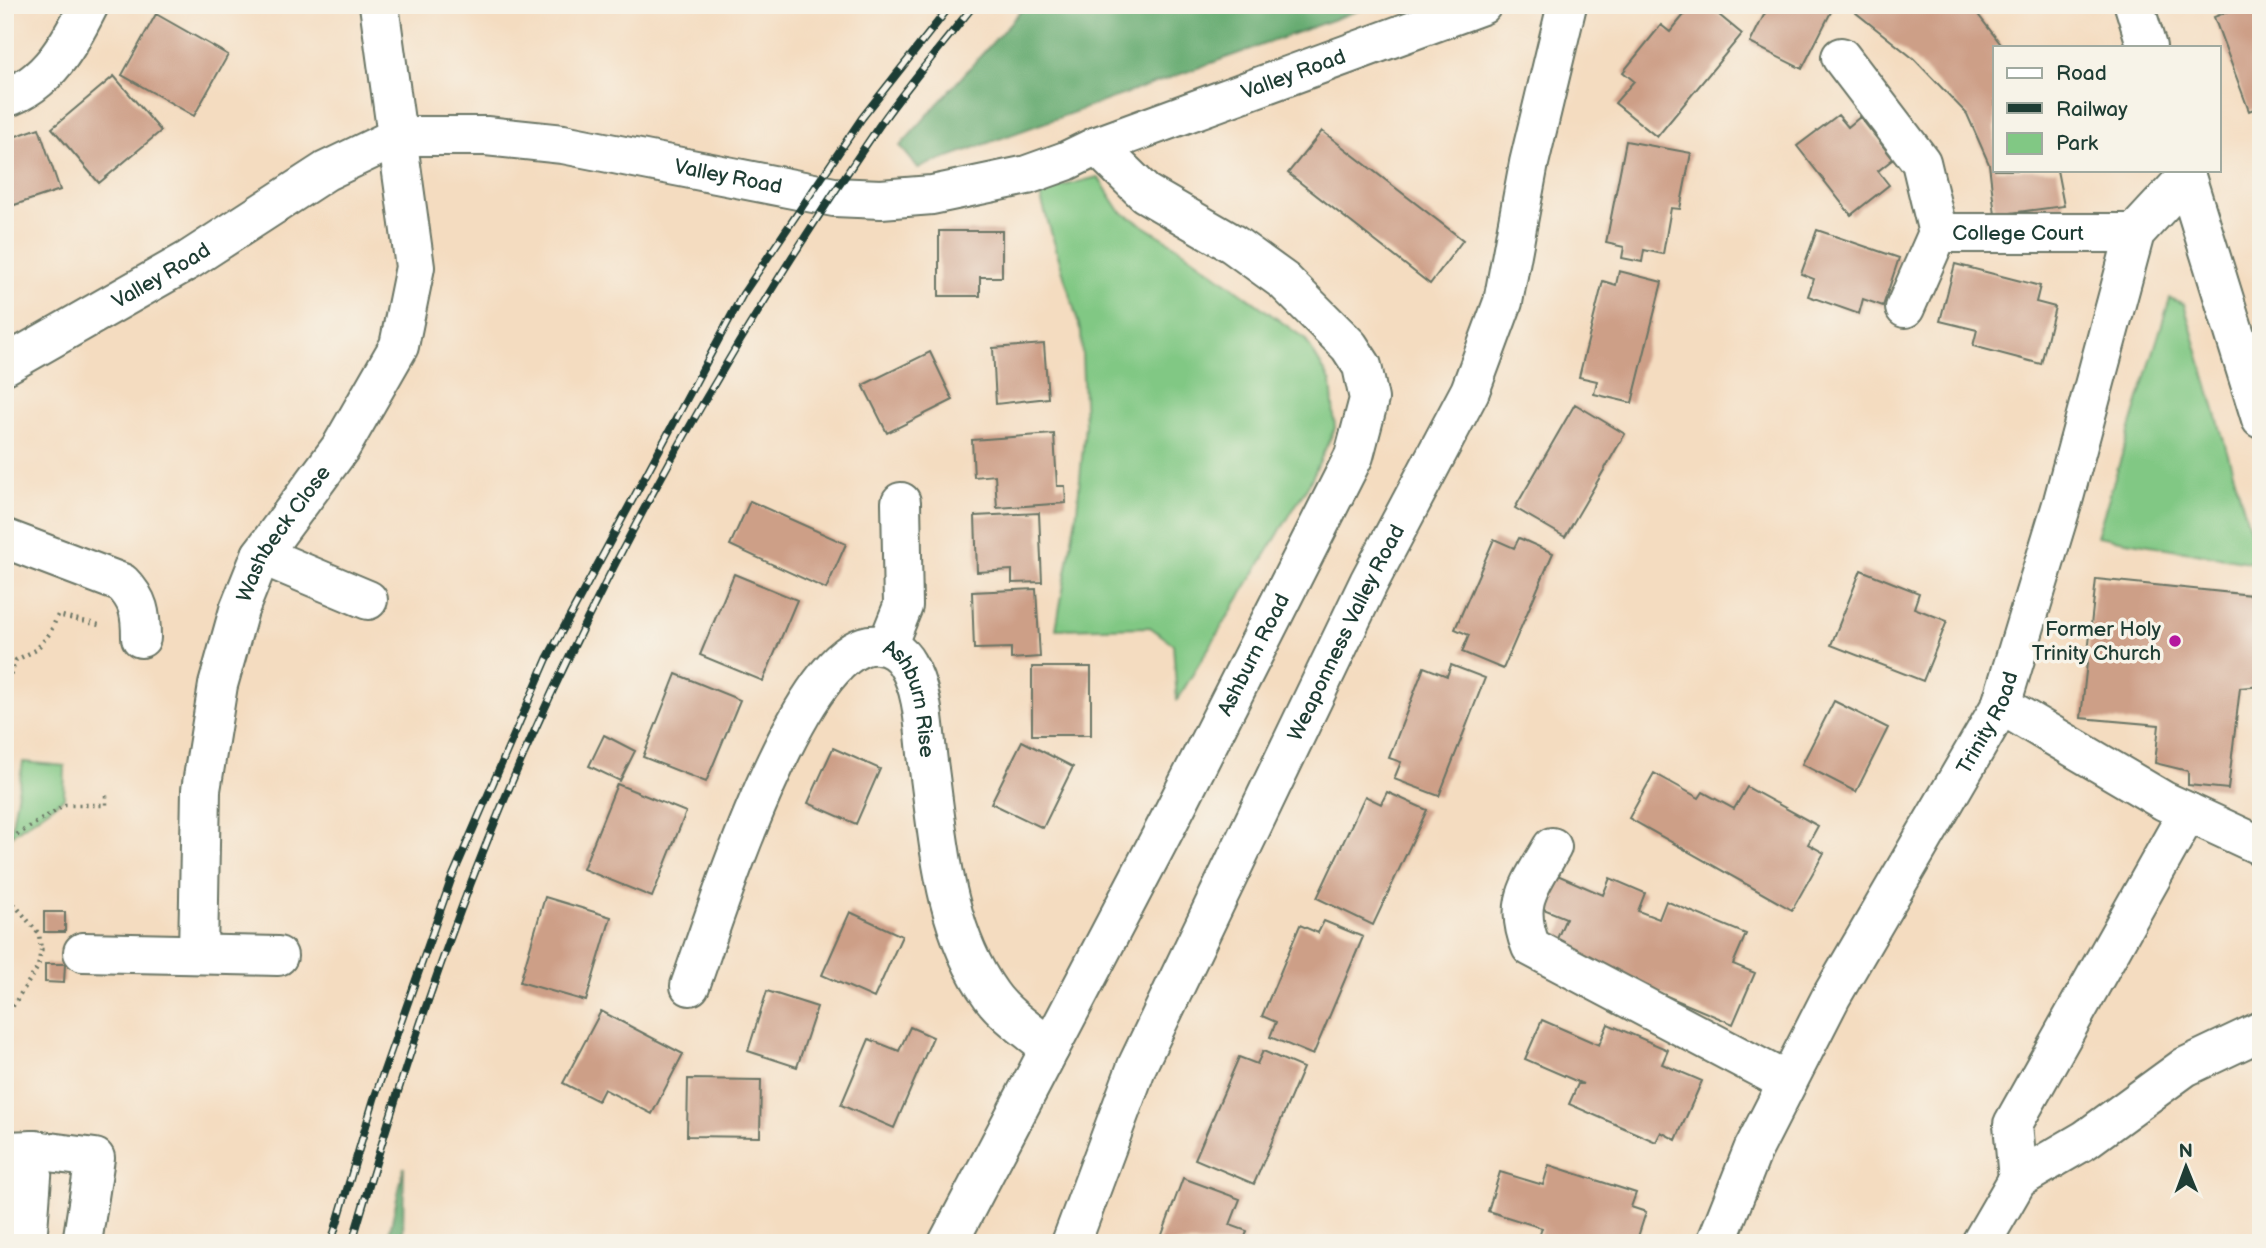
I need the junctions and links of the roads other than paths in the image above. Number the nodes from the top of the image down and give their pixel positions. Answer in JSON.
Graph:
{"nodes":[{"id":1,"x":89,"y":5,"type":"edge"},
{"id":2,"x":379,"y":5,"type":"edge"},
{"id":3,"x":1482,"y":5,"type":"edge"},
{"id":4,"x":1567,"y":5,"type":"edge"},
{"id":5,"x":2134,"y":5,"type":"edge"},
{"id":6,"x":2147,"y":46,"type":"edge"},
{"id":7,"x":1841,"y":57,"type":"dead end"},
{"id":8,"x":5,"y":98,"type":"edge"},
{"id":9,"x":398,"y":136,"type":"junction"},
{"id":10,"x":1097,"y":146,"type":"junction"},
{"id":11,"x":2185,"y":174,"type":"edge"},
{"id":12,"x":1938,"y":233,"type":"junction"},
{"id":13,"x":2135,"y":233,"type":"junction"},
{"id":14,"x":1905,"y":308,"type":"dead end"},
{"id":15,"x":5,"y":365,"type":"edge"},
{"id":16,"x":2261,"y":419,"type":"edge"},
{"id":17,"x":901,"y":502,"type":"dead end"},
{"id":18,"x":6,"y":539,"type":"edge"},
{"id":19,"x":261,"y":555,"type":"junction"},
{"id":20,"x":368,"y":600,"type":"dead end"},
{"id":21,"x":141,"y":638,"type":"road end"},
{"id":22,"x":887,"y":646,"type":"junction"},
{"id":23,"x":2001,"y":705,"type":"junction"},
{"id":24,"x":2188,"y":812,"type":"junction"},
{"id":25,"x":2261,"y":846,"type":"edge"},
{"id":26,"x":1552,"y":847,"type":"dead end"},
{"id":27,"x":83,"y":951,"type":"road end"},
{"id":28,"x":198,"y":953,"type":"junction"},
{"id":29,"x":278,"y":956,"type":"dead end"},
{"id":30,"x":690,"y":986,"type":"dead end"},
{"id":31,"x":2261,"y":1031,"type":"edge"},
{"id":32,"x":1050,"y":1048,"type":"junction"},
{"id":33,"x":1787,"y":1082,"type":"junction"},
{"id":34,"x":20,"y":1151,"type":"edge"},
{"id":35,"x":2018,"y":1179,"type":"junction"},
{"id":36,"x":27,"y":1243,"type":"edge"},
{"id":37,"x":82,"y":1243,"type":"edge"},
{"id":38,"x":948,"y":1243,"type":"edge"},
{"id":39,"x":1071,"y":1243,"type":"edge"},
{"id":40,"x":1716,"y":1243,"type":"edge"},
{"id":41,"x":1981,"y":1243,"type":"edge"}],
"edges":[{"from":1,"to":8,"type":"street"},
{"from":2,"to":9,"type":"street","name":"Washbeck Close"},
{"from":3,"to":10,"type":"street","name":"Valley Road"},
{"from":4,"to":39,"type":"street","name":"Weaponness Valley Road"},
{"from":5,"to":6,"type":"street"},
{"from":7,"to":12,"type":"street","name":"College Court"},
{"from":9,"to":10,"type":"street","name":"Valley Road"},
{"from":9,"to":15,"type":"street","name":"Valley Road"},
{"from":9,"to":19,"type":"street","name":"Washbeck Close"},
{"from":10,"to":32,"type":"street","name":"Ashburn Road"},
{"from":11,"to":13,"type":"street","name":"Trinity Road"},
{"from":11,"to":16,"type":"street"},
{"from":12,"to":13,"type":"street","name":"College Court"},
{"from":12,"to":14,"type":"street"},
{"from":13,"to":23,"type":"street","name":"Trinity Road"},
{"from":17,"to":22,"type":"street"},
{"from":18,"to":21,"type":"street"},
{"from":19,"to":20,"type":"street"},
{"from":19,"to":28,"type":"street","name":"Washbeck Close"},
{"from":22,"to":30,"type":"street","name":"Ashburn Rise"},
{"from":22,"to":32,"type":"street","name":"Ashburn Rise"},
{"from":23,"to":24,"type":"street"},
{"from":23,"to":33,"type":"street","name":"Trinity Road"},
{"from":24,"to":25,"type":"street"},
{"from":24,"to":35,"type":"street"},
{"from":26,"to":33,"type":"street"},
{"from":27,"to":28,"type":"street"},
{"from":28,"to":29,"type":"street"},
{"from":31,"to":35,"type":"street"},
{"from":32,"to":38,"type":"street","name":"Ashburn Road"},
{"from":33,"to":40,"type":"street","name":"Trinity Road"},
{"from":34,"to":36,"type":"street"},
{"from":34,"to":37,"type":"street"},
{"from":35,"to":41,"type":"street"}]}
